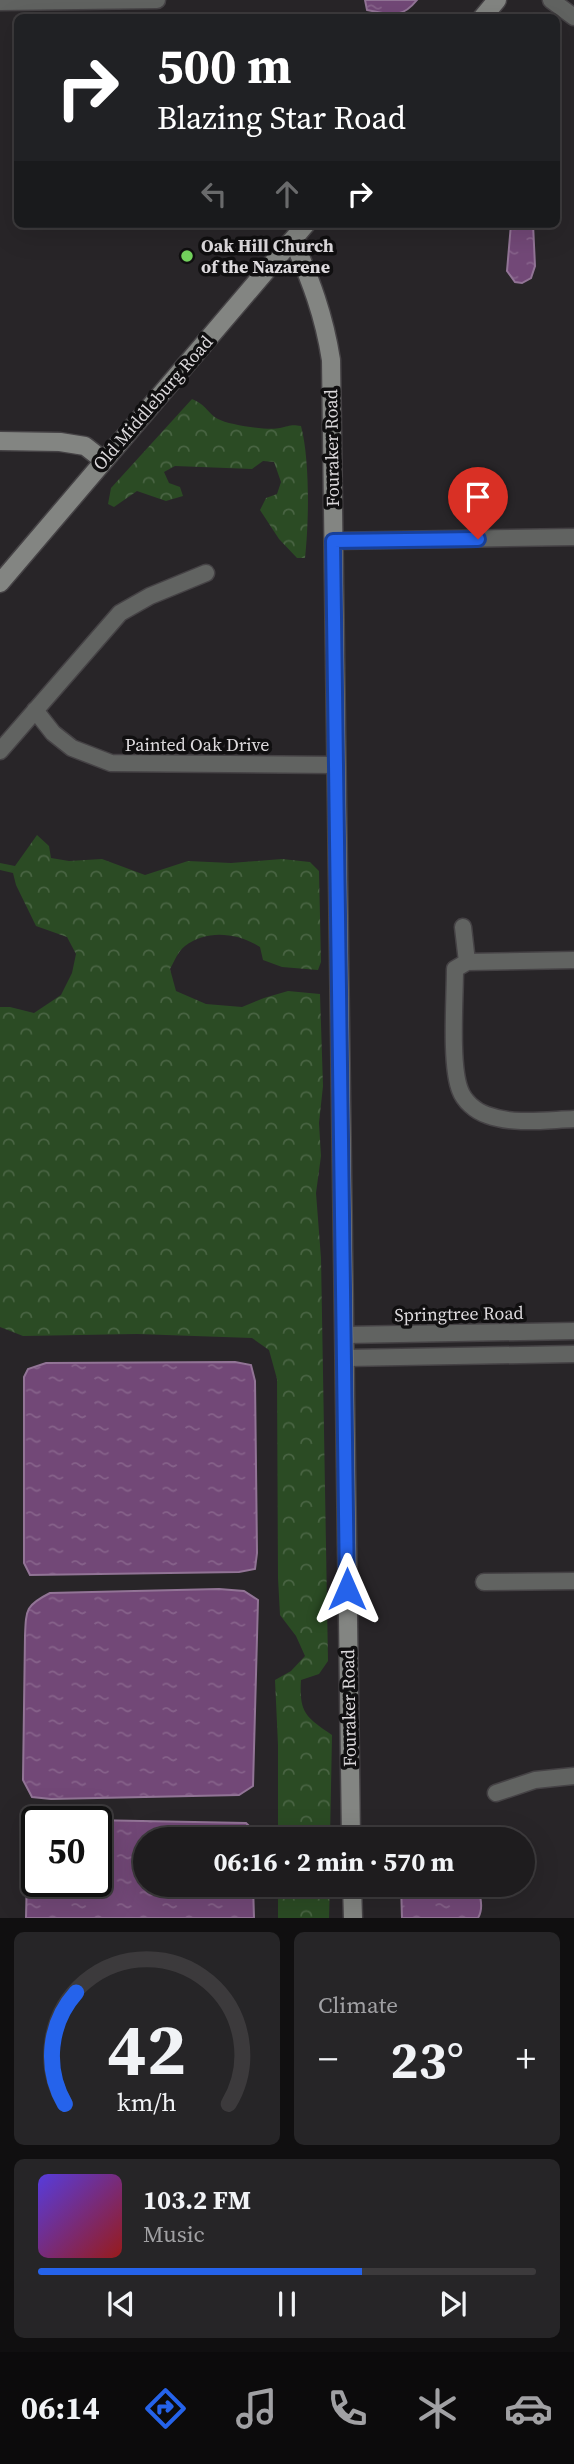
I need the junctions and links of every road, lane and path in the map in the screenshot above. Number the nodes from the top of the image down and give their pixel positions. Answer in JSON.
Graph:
{"nodes":[{"id":1,"x":157,"y":0,"type":"edge"},
{"id":2,"x":497,"y":0,"type":"edge"},
{"id":3,"x":551,"y":0,"type":"edge"},
{"id":4,"x":0,"y":2,"type":"edge"},
{"id":5,"x":485,"y":14,"type":"edge"},
{"id":6,"x":574,"y":17,"type":"edge"},
{"id":7,"x":303,"y":228,"type":"edge"},
{"id":8,"x":293,"y":240,"type":"junction"},
{"id":9,"x":0,"y":441,"type":"edge"},
{"id":10,"x":103,"y":460,"type":"junction"},
{"id":11,"x":574,"y":537,"type":"edge"},
{"id":12,"x":333,"y":541,"type":"junction"},
{"id":13,"x":206,"y":573,"type":"dead end"},
{"id":14,"x":0,"y":583,"type":"edge"},
{"id":15,"x":35,"y":710,"type":"junction"},
{"id":16,"x":0,"y":751,"type":"edge"},
{"id":17,"x":336,"y":765,"type":"junction"},
{"id":18,"x":464,"y":927,"type":"dead end"},
{"id":19,"x":574,"y":960,"type":"edge"},
{"id":20,"x":467,"y":961,"type":"junction"},
{"id":21,"x":574,"y":1119,"type":"edge"},
{"id":22,"x":574,"y":1331,"type":"edge"},
{"id":23,"x":345,"y":1335,"type":"junction"},
{"id":24,"x":574,"y":1354,"type":"edge"},
{"id":25,"x":346,"y":1358,"type":"junction"},
{"id":26,"x":574,"y":1581,"type":"edge"},
{"id":27,"x":484,"y":1582,"type":"dead end"},
{"id":28,"x":574,"y":1776,"type":"edge"},
{"id":29,"x":496,"y":1793,"type":"dead end"},
{"id":30,"x":351,"y":1827,"type":"edge"},
{"id":31,"x":352,"y":1897,"type":"edge"},
{"id":32,"x":353,"y":1918,"type":"edge"}],
"edges":[{"from":1,"to":4,"type":"street"},
{"from":2,"to":5,"type":"main road"},
{"from":3,"to":6,"type":"street"},
{"from":7,"to":8,"type":"main road","name":"Old Middleburg Road"},
{"from":8,"to":10,"type":"main road","name":"Old Middleburg Road"},
{"from":8,"to":12,"type":"main road","name":"Fouraker Road"},
{"from":9,"to":10,"type":"main road"},
{"from":10,"to":14,"type":"main road","name":"Old Middleburg Road"},
{"from":11,"to":12,"type":"street"},
{"from":12,"to":17,"type":"main road","name":"Fouraker Road"},
{"from":13,"to":15,"type":"street"},
{"from":15,"to":16,"type":"street"},
{"from":15,"to":17,"type":"street","name":"Painted Oak Drive"},
{"from":17,"to":23,"type":"main road","name":"Fouraker Road"},
{"from":18,"to":20,"type":"street"},
{"from":19,"to":20,"type":"street"},
{"from":20,"to":21,"type":"street"},
{"from":22,"to":23,"type":"street","name":"Springtree Road"},
{"from":23,"to":25,"type":"main road","name":"Fouraker Road"},
{"from":24,"to":25,"type":"street"},
{"from":25,"to":30,"type":"main road","name":"Fouraker Road"},
{"from":26,"to":27,"type":"street"},
{"from":28,"to":29,"type":"street"},
{"from":31,"to":32,"type":"main road"}]}
